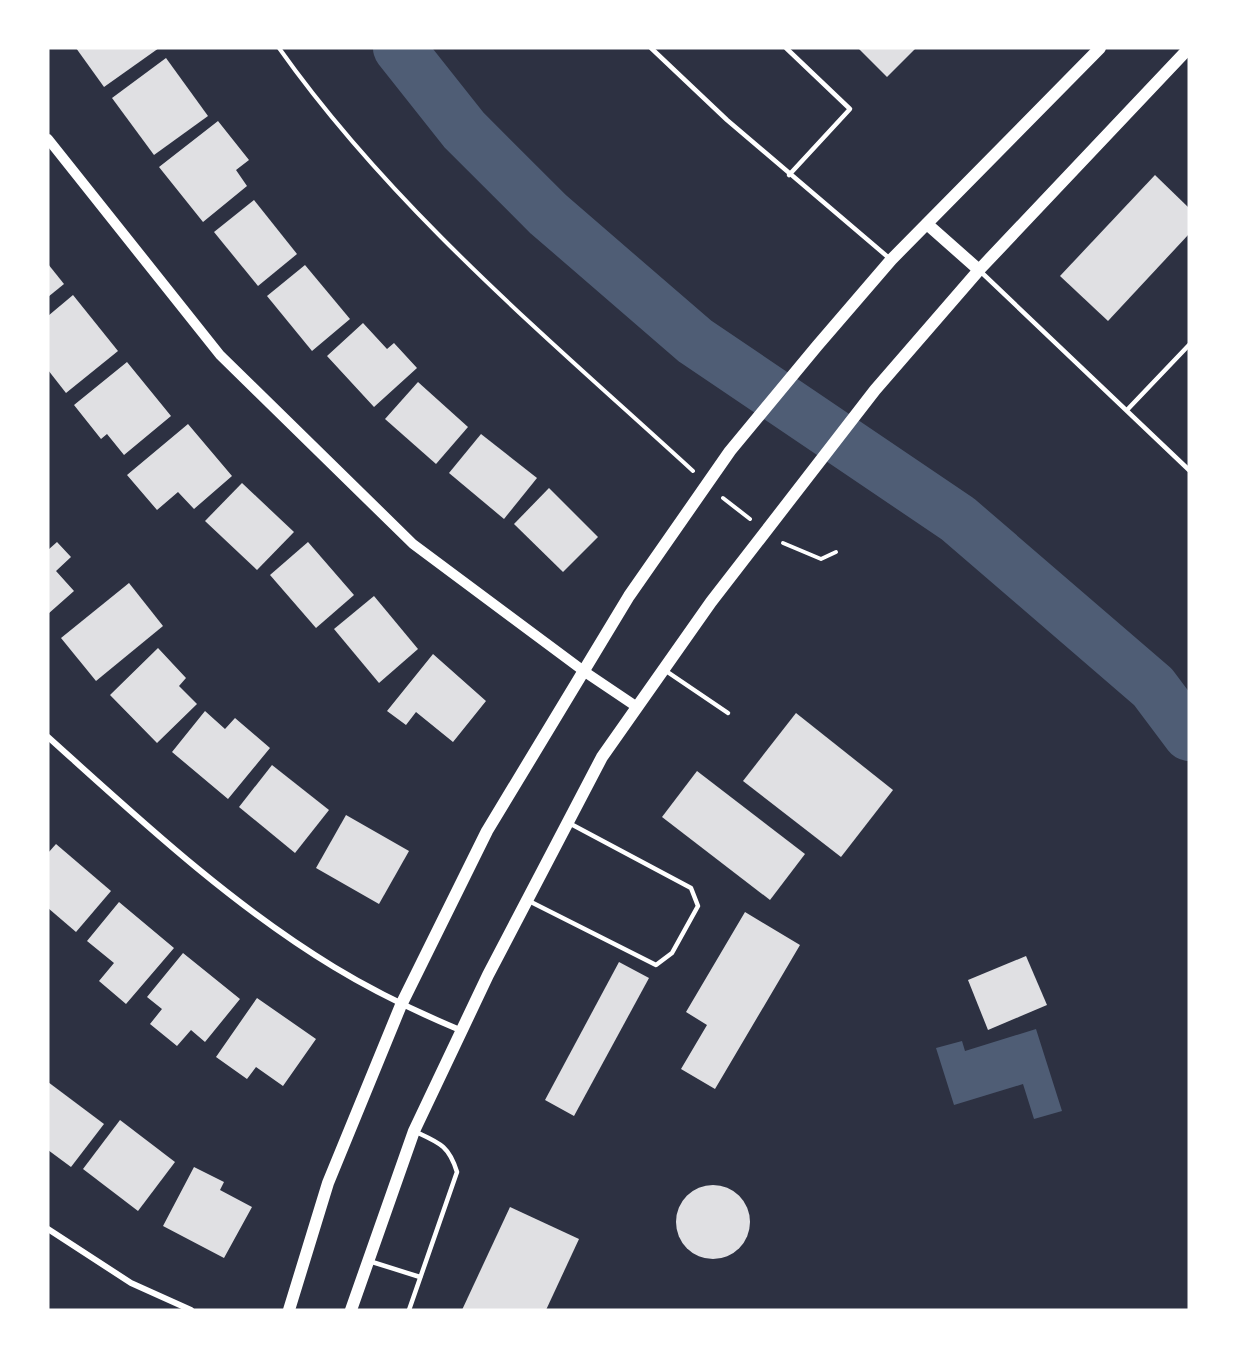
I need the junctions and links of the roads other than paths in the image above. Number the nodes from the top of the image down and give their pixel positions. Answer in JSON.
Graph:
{"nodes":[{"id":1,"x":786,"y":48,"type":"edge"},
{"id":2,"x":1100,"y":48,"type":"edge"},
{"id":3,"x":1189,"y":48,"type":"edge"},
{"id":4,"x":654,"y":49,"type":"edge"},
{"id":5,"x":48,"y":139,"type":"edge"},
{"id":6,"x":789,"y":175,"type":"junction"},
{"id":7,"x":927,"y":224,"type":"junction"},
{"id":8,"x":891,"y":260,"type":"junction"},
{"id":9,"x":979,"y":270,"type":"junction"},
{"id":10,"x":1189,"y":345,"type":"edge"},
{"id":11,"x":1126,"y":410,"type":"junction"},
{"id":12,"x":1189,"y":470,"type":"edge"},
{"id":13,"x":663,"y":669,"type":"junction"},
{"id":14,"x":585,"y":672,"type":"junction"},
{"id":15,"x":637,"y":707,"type":"junction"},
{"id":16,"x":728,"y":713,"type":"dead end"},
{"id":17,"x":48,"y":737,"type":"edge"},
{"id":18,"x":566,"y":822,"type":"junction"},
{"id":19,"x":526,"y":900,"type":"junction"},
{"id":20,"x":400,"y":1005,"type":"junction"},
{"id":21,"x":460,"y":1030,"type":"junction"},
{"id":22,"x":414,"y":1131,"type":"junction"},
{"id":23,"x":48,"y":1229,"type":"edge"},
{"id":24,"x":367,"y":1260,"type":"junction"},
{"id":25,"x":420,"y":1277,"type":"junction"},
{"id":26,"x":191,"y":1310,"type":"edge"},
{"id":27,"x":289,"y":1310,"type":"edge"},
{"id":28,"x":351,"y":1310,"type":"edge"},
{"id":29,"x":409,"y":1310,"type":"edge"}],
"edges":[{"from":1,"to":6,"type":"lane"},
{"from":2,"to":7,"type":"main road"},
{"from":3,"to":9,"type":"main road"},
{"from":4,"to":6,"type":"lane"},
{"from":5,"to":14,"type":"street"},
{"from":6,"to":8,"type":"lane"},
{"from":7,"to":8,"type":"main road"},
{"from":7,"to":9,"type":"main road"},
{"from":8,"to":14,"type":"main road"},
{"from":9,"to":11,"type":"lane"},
{"from":9,"to":13,"type":"main road"},
{"from":10,"to":11,"type":"lane"},
{"from":11,"to":12,"type":"lane"},
{"from":13,"to":15,"type":"main road"},
{"from":13,"to":16,"type":"lane"},
{"from":14,"to":15,"type":"street"},
{"from":14,"to":20,"type":"main road"},
{"from":15,"to":18,"type":"main road"},
{"from":17,"to":20,"type":"street"},
{"from":18,"to":19,"type":"main road"},
{"from":18,"to":19,"type":"lane"},
{"from":19,"to":21,"type":"main road"},
{"from":20,"to":21,"type":"street"},
{"from":20,"to":27,"type":"main road"},
{"from":21,"to":22,"type":"main road"},
{"from":22,"to":24,"type":"main road"},
{"from":22,"to":25,"type":"lane"},
{"from":23,"to":26,"type":"street"},
{"from":24,"to":25,"type":"lane"},
{"from":24,"to":28,"type":"main road"},
{"from":25,"to":29,"type":"lane"}]}
